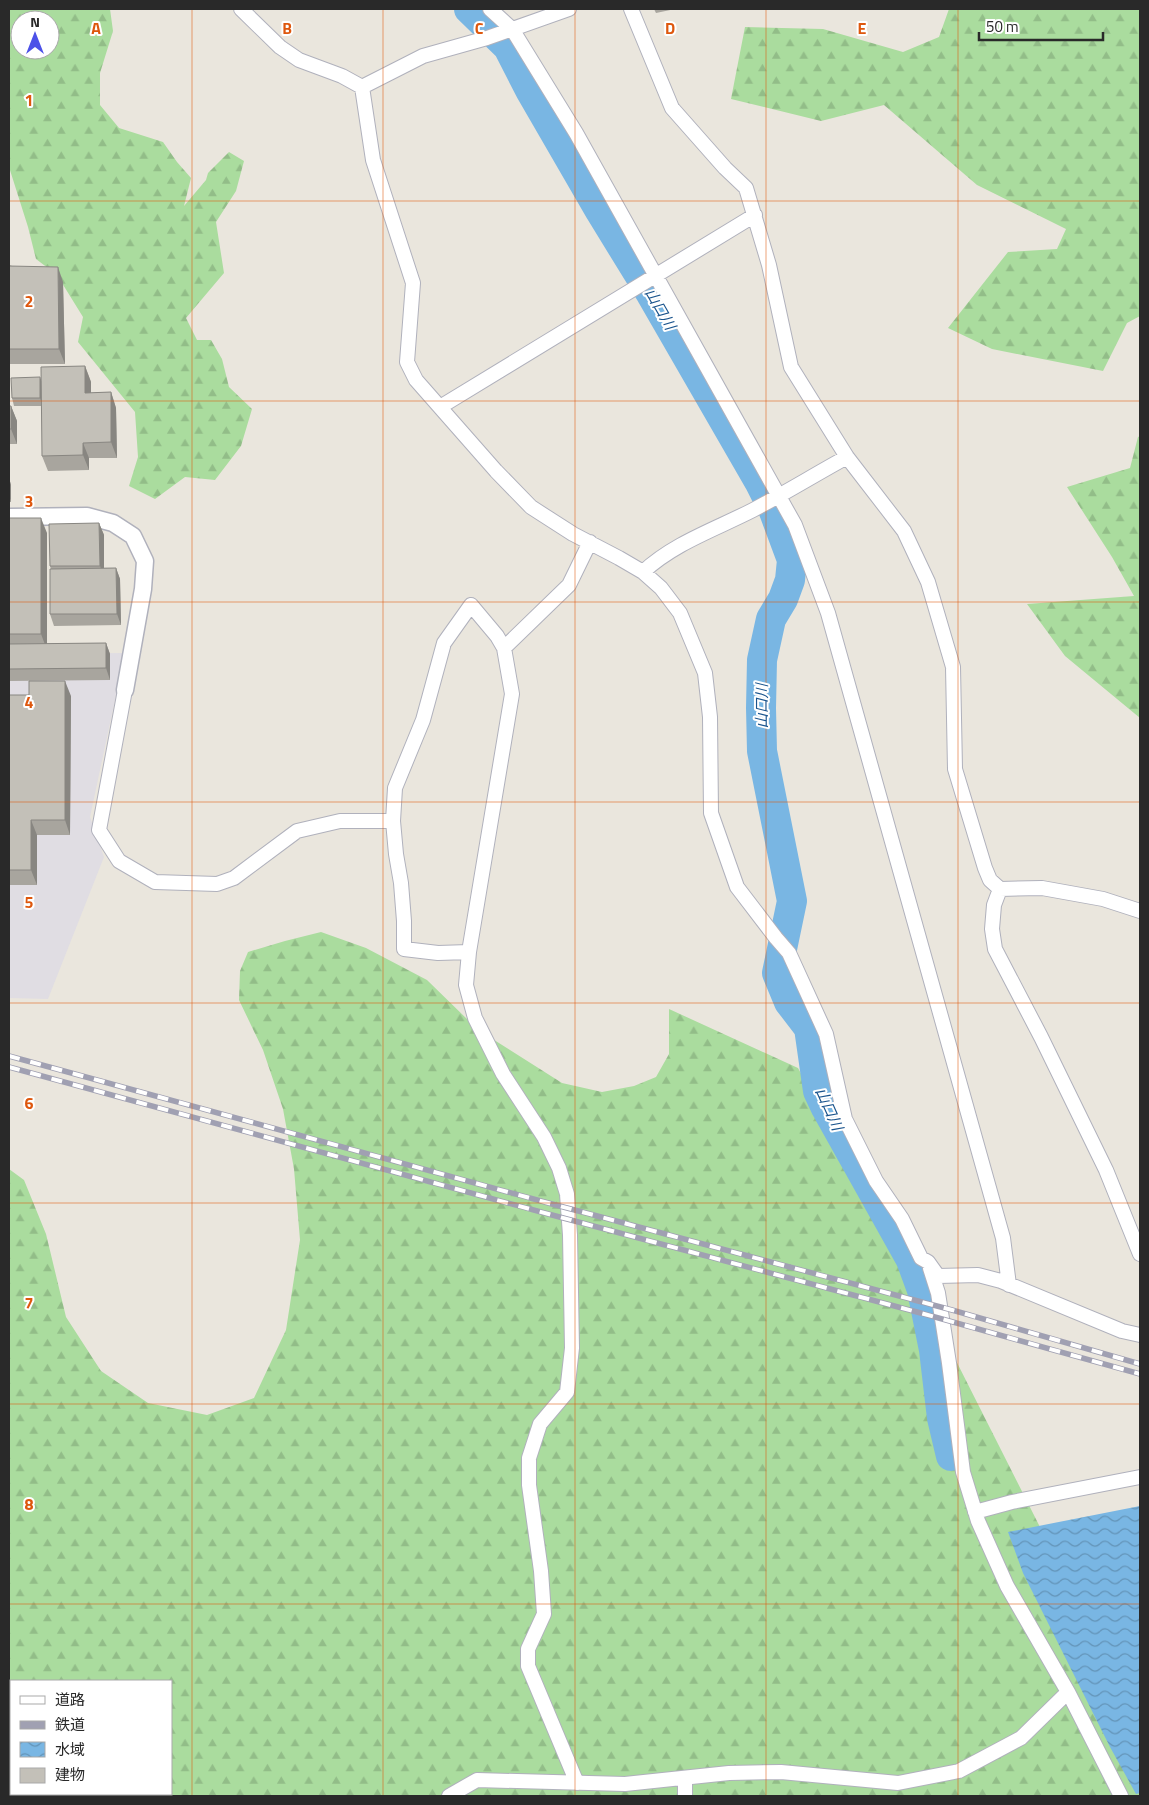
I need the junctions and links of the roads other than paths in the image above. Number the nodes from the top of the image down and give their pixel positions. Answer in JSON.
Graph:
{"nodes":[{"id":1,"x":241,"y":9,"type":"edge"},
{"id":2,"x":490,"y":9,"type":"edge"},
{"id":3,"x":568,"y":9,"type":"edge"},
{"id":4,"x":630,"y":9,"type":"edge"},
{"id":5,"x":512,"y":29,"type":"junction"},
{"id":6,"x":362,"y":87,"type":"junction"},
{"id":7,"x":755,"y":215,"type":"junction"},
{"id":8,"x":656,"y":276,"type":"junction"},
{"id":9,"x":440,"y":407,"type":"junction"},
{"id":10,"x":847,"y":457,"type":"junction"},
{"id":11,"x":778,"y":495,"type":"junction"},
{"id":12,"x":9,"y":517,"type":"edge"},
{"id":13,"x":590,"y":542,"type":"junction"},
{"id":14,"x":643,"y":572,"type":"junction"},
{"id":15,"x":504,"y":648,"type":"junction"},
{"id":16,"x":125,"y":690,"type":"joint"},
{"id":17,"x":393,"y":821,"type":"junction"},
{"id":18,"x":1000,"y":889,"type":"junction"},
{"id":19,"x":1140,"y":911,"type":"edge"},
{"id":20,"x":469,"y":952,"type":"junction"},
{"id":21,"x":1140,"y":1254,"type":"edge"},
{"id":22,"x":928,"y":1262,"type":"junction"},
{"id":23,"x":1009,"y":1285,"type":"junction"},
{"id":24,"x":1140,"y":1335,"type":"edge"},
{"id":25,"x":1140,"y":1477,"type":"edge"},
{"id":26,"x":975,"y":1512,"type":"junction"},
{"id":27,"x":1068,"y":1692,"type":"junction"},
{"id":28,"x":685,"y":1779,"type":"junction"},
{"id":29,"x":577,"y":1783,"type":"junction"},
{"id":30,"x":449,"y":1796,"type":"edge"},
{"id":31,"x":685,"y":1796,"type":"edge"},
{"id":32,"x":1121,"y":1796,"type":"edge"}],
"edges":[{"from":1,"to":6,"type":"street"},
{"from":2,"to":5,"type":"street"},
{"from":3,"to":5,"type":"street"},
{"from":4,"to":7,"type":"street"},
{"from":5,"to":6,"type":"street"},
{"from":5,"to":8,"type":"street"},
{"from":6,"to":9,"type":"street"},
{"from":7,"to":8,"type":"street"},
{"from":7,"to":10,"type":"street"},
{"from":8,"to":9,"type":"street"},
{"from":8,"to":11,"type":"street"},
{"from":9,"to":13,"type":"street"},
{"from":10,"to":11,"type":"street"},
{"from":10,"to":18,"type":"street"},
{"from":11,"to":14,"type":"street"},
{"from":11,"to":23,"type":"street"},
{"from":12,"to":16,"type":"street"},
{"from":13,"to":14,"type":"street"},
{"from":13,"to":15,"type":"street"},
{"from":14,"to":22,"type":"street"},
{"from":15,"to":17,"type":"street"},
{"from":15,"to":20,"type":"street"},
{"from":16,"to":17,"type":"street"},
{"from":17,"to":20,"type":"street"},
{"from":18,"to":19,"type":"street"},
{"from":18,"to":21,"type":"street"},
{"from":20,"to":29,"type":"street"},
{"from":22,"to":23,"type":"street"},
{"from":22,"to":26,"type":"street"},
{"from":23,"to":24,"type":"street"},
{"from":25,"to":26,"type":"street"},
{"from":26,"to":27,"type":"street"},
{"from":27,"to":28,"type":"street"},
{"from":27,"to":32,"type":"street"},
{"from":28,"to":29,"type":"street"},
{"from":28,"to":31,"type":"street"},
{"from":29,"to":30,"type":"street"}]}
